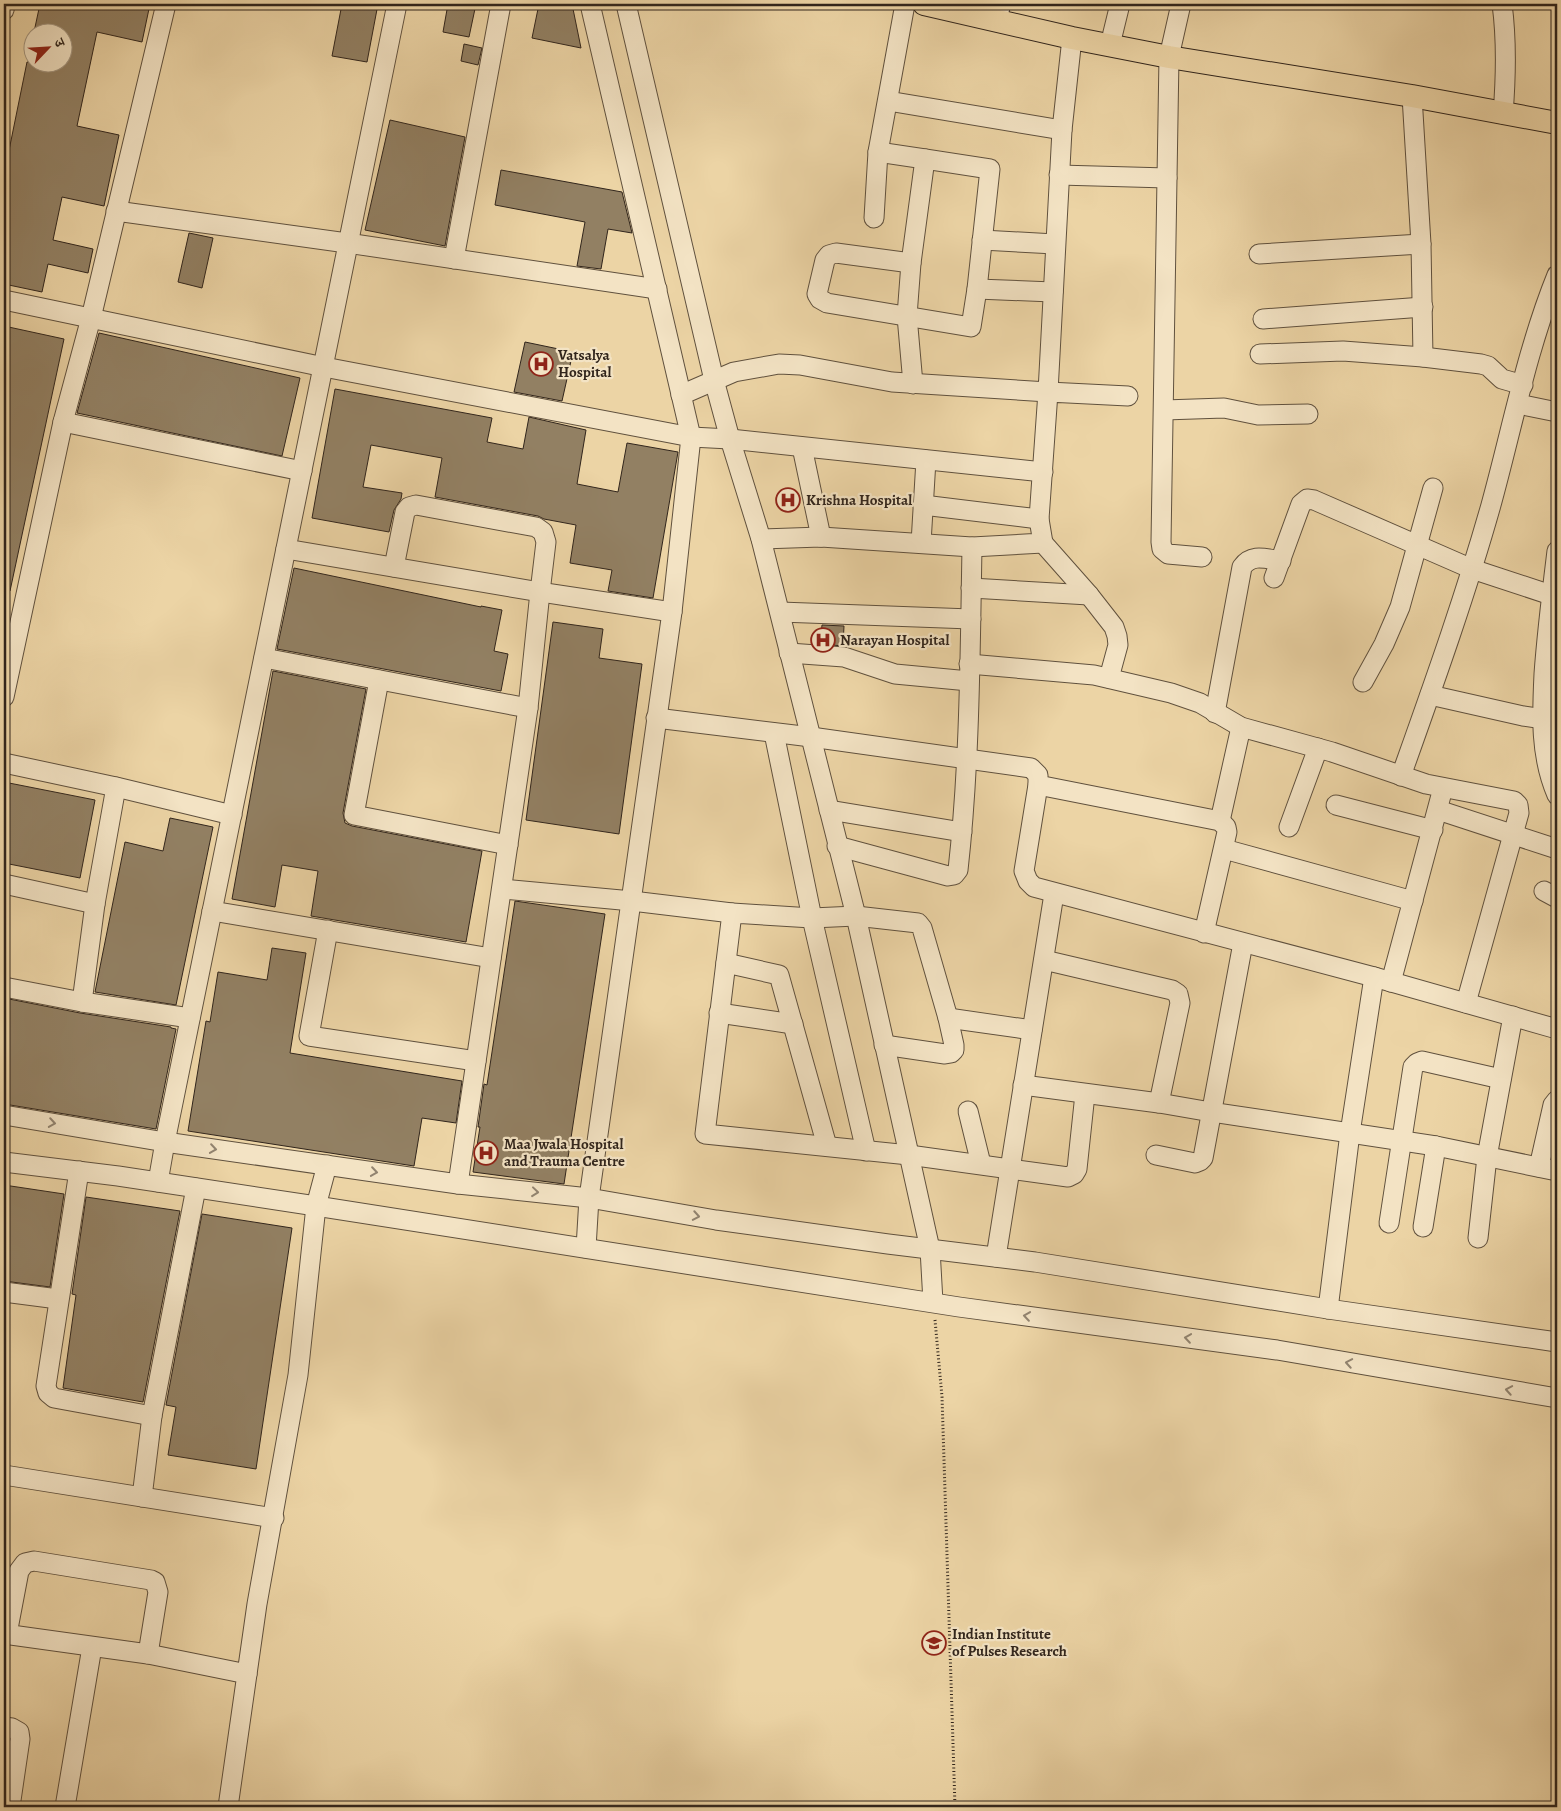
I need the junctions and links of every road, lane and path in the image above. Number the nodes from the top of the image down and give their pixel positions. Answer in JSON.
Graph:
{"nodes":[{"id":1,"x":5,"y":4,"type":"edge"},
{"id":2,"x":166,"y":4,"type":"edge"},
{"id":3,"x":397,"y":4,"type":"edge"},
{"id":4,"x":502,"y":4,"type":"edge"},
{"id":5,"x":590,"y":4,"type":"edge"},
{"id":6,"x":626,"y":4,"type":"edge"},
{"id":7,"x":905,"y":4,"type":"edge"},
{"id":8,"x":924,"y":4,"type":"edge"},
{"id":9,"x":1120,"y":4,"type":"edge"},
{"id":10,"x":1181,"y":4,"type":"edge"},
{"id":11,"x":1502,"y":4,"type":"edge"},
{"id":12,"x":4,"y":10,"type":"edge"},
{"id":13,"x":999,"y":12,"type":"edge"},
{"id":14,"x":1072,"y":38,"type":"junction"},
{"id":15,"x":1110,"y":45,"type":"junction"},
{"id":16,"x":1169,"y":57,"type":"junction"},
{"id":17,"x":1412,"y":96,"type":"junction"},
{"id":18,"x":888,"y":101,"type":"junction"},
{"id":19,"x":1503,"y":114,"type":"junction"},
{"id":20,"x":1557,"y":123,"type":"edge"},
{"id":21,"x":1062,"y":130,"type":"junction"},
{"id":22,"x":878,"y":152,"type":"junction"},
{"id":23,"x":925,"y":159,"type":"junction"},
{"id":24,"x":1059,"y":175,"type":"junction"},
{"id":25,"x":1167,"y":178,"type":"junction"},
{"id":26,"x":116,"y":212,"type":"junction"},
{"id":27,"x":874,"y":218,"type":"dead end"},
{"id":28,"x":982,"y":240,"type":"junction"},
{"id":29,"x":347,"y":243,"type":"junction"},
{"id":30,"x":1055,"y":244,"type":"junction"},
{"id":31,"x":1421,"y":244,"type":"junction"},
{"id":32,"x":1259,"y":254,"type":"dead end"},
{"id":33,"x":454,"y":259,"type":"junction"},
{"id":34,"x":911,"y":263,"type":"junction"},
{"id":35,"x":1557,"y":275,"type":"edge"},
{"id":36,"x":657,"y":289,"type":"junction"},
{"id":37,"x":977,"y":289,"type":"junction"},
{"id":38,"x":1053,"y":292,"type":"junction"},
{"id":39,"x":1553,"y":296,"type":"edge"},
{"id":40,"x":4,"y":300,"type":"edge"},
{"id":41,"x":1423,"y":308,"type":"junction"},
{"id":42,"x":907,"y":316,"type":"junction"},
{"id":43,"x":91,"y":318,"type":"junction"},
{"id":44,"x":1263,"y":319,"type":"dead end"},
{"id":45,"x":1260,"y":354,"type":"dead end"},
{"id":46,"x":1423,"y":357,"type":"junction"},
{"id":47,"x":324,"y":367,"type":"junction"},
{"id":48,"x":714,"y":380,"type":"junction"},
{"id":49,"x":913,"y":384,"type":"junction"},
{"id":50,"x":1523,"y":385,"type":"junction"},
{"id":51,"x":1048,"y":392,"type":"junction"},
{"id":52,"x":681,"y":395,"type":"junction"},
{"id":53,"x":1128,"y":396,"type":"dead end"},
{"id":54,"x":1518,"y":404,"type":"junction"},
{"id":55,"x":1164,"y":410,"type":"junction"},
{"id":56,"x":1557,"y":412,"type":"edge"},
{"id":57,"x":1308,"y":414,"type":"dead end"},
{"id":58,"x":63,"y":422,"type":"junction"},
{"id":59,"x":691,"y":437,"type":"junction"},
{"id":60,"x":730,"y":439,"type":"junction"},
{"id":61,"x":802,"y":447,"type":"junction"},
{"id":62,"x":926,"y":460,"type":"junction"},
{"id":63,"x":302,"y":471,"type":"junction"},
{"id":64,"x":1043,"y":472,"type":"junction"},
{"id":65,"x":1433,"y":488,"type":"dead end"},
{"id":66,"x":923,"y":505,"type":"junction"},
{"id":67,"x":1039,"y":519,"type":"junction"},
{"id":68,"x":821,"y":537,"type":"junction"},
{"id":69,"x":761,"y":539,"type":"junction"},
{"id":70,"x":921,"y":542,"type":"junction"},
{"id":71,"x":1043,"y":543,"type":"junction"},
{"id":72,"x":1418,"y":546,"type":"junction"},
{"id":73,"x":972,"y":547,"type":"junction"},
{"id":74,"x":286,"y":549,"type":"junction"},
{"id":75,"x":1557,"y":551,"type":"edge"},
{"id":76,"x":1202,"y":558,"type":"dead end"},
{"id":77,"x":1281,"y":561,"type":"junction"},
{"id":78,"x":394,"y":567,"type":"junction"},
{"id":79,"x":1472,"y":569,"type":"junction"},
{"id":80,"x":1274,"y":578,"type":"dead end"},
{"id":81,"x":971,"y":588,"type":"junction"},
{"id":82,"x":540,"y":592,"type":"junction"},
{"id":83,"x":1089,"y":595,"type":"junction"},
{"id":84,"x":1551,"y":595,"type":"junction"},
{"id":85,"x":672,"y":612,"type":"junction"},
{"id":86,"x":780,"y":612,"type":"junction"},
{"id":87,"x":972,"y":619,"type":"junction"},
{"id":88,"x":789,"y":653,"type":"junction"},
{"id":89,"x":264,"y":658,"type":"junction"},
{"id":90,"x":969,"y":672,"type":"junction"},
{"id":91,"x":1109,"y":678,"type":"junction"},
{"id":92,"x":379,"y":680,"type":"junction"},
{"id":93,"x":1364,"y":682,"type":"dead end"},
{"id":94,"x":1430,"y":695,"type":"junction"},
{"id":95,"x":4,"y":696,"type":"edge"},
{"id":96,"x":528,"y":708,"type":"junction"},
{"id":97,"x":1215,"y":713,"type":"junction"},
{"id":98,"x":656,"y":718,"type":"junction"},
{"id":99,"x":1550,"y":720,"type":"edge"},
{"id":100,"x":1241,"y":728,"type":"junction"},
{"id":101,"x":774,"y":733,"type":"junction"},
{"id":102,"x":811,"y":737,"type":"junction"},
{"id":103,"x":1318,"y":748,"type":"junction"},
{"id":104,"x":967,"y":758,"type":"junction"},
{"id":105,"x":4,"y":763,"type":"edge"},
{"id":106,"x":1401,"y":776,"type":"junction"},
{"id":107,"x":1038,"y":785,"type":"junction"},
{"id":108,"x":116,"y":787,"type":"junction"},
{"id":109,"x":1443,"y":788,"type":"junction"},
{"id":110,"x":1557,"y":795,"type":"edge"},
{"id":111,"x":1336,"y":805,"type":"dead end"},
{"id":112,"x":828,"y":810,"type":"junction"},
{"id":113,"x":1438,"y":810,"type":"junction"},
{"id":114,"x":232,"y":815,"type":"junction"},
{"id":115,"x":1220,"y":821,"type":"junction"},
{"id":116,"x":1289,"y":828,"type":"dead end"},
{"id":117,"x":1433,"y":830,"type":"junction"},
{"id":118,"x":962,"y":832,"type":"junction"},
{"id":119,"x":1513,"y":834,"type":"junction"},
{"id":120,"x":508,"y":845,"type":"junction"},
{"id":121,"x":838,"y":846,"type":"junction"},
{"id":122,"x":1224,"y":849,"type":"junction"},
{"id":123,"x":1557,"y":849,"type":"edge"},
{"id":124,"x":4,"y":884,"type":"edge"},
{"id":125,"x":502,"y":889,"type":"junction"},
{"id":126,"x":1054,"y":894,"type":"junction"},
{"id":127,"x":632,"y":901,"type":"junction"},
{"id":128,"x":1413,"y":901,"type":"junction"},
{"id":129,"x":95,"y":904,"type":"junction"},
{"id":130,"x":212,"y":911,"type":"junction"},
{"id":131,"x":732,"y":913,"type":"junction"},
{"id":132,"x":856,"y":916,"type":"junction"},
{"id":133,"x":812,"y":918,"type":"junction"},
{"id":134,"x":328,"y":930,"type":"junction"},
{"id":135,"x":1204,"y":933,"type":"junction"},
{"id":136,"x":1243,"y":943,"type":"junction"},
{"id":137,"x":491,"y":958,"type":"junction"},
{"id":138,"x":1044,"y":960,"type":"junction"},
{"id":139,"x":726,"y":963,"type":"junction"},
{"id":140,"x":1382,"y":980,"type":"junction"},
{"id":141,"x":4,"y":987,"type":"edge"},
{"id":142,"x":82,"y":1002,"type":"junction"},
{"id":143,"x":1466,"y":1003,"type":"junction"},
{"id":144,"x":719,"y":1013,"type":"junction"},
{"id":145,"x":1513,"y":1016,"type":"junction"},
{"id":146,"x":190,"y":1018,"type":"junction"},
{"id":147,"x":948,"y":1018,"type":"junction"},
{"id":148,"x":793,"y":1024,"type":"junction"},
{"id":149,"x":1557,"y":1029,"type":"edge"},
{"id":150,"x":1032,"y":1030,"type":"junction"},
{"id":151,"x":884,"y":1045,"type":"junction"},
{"id":152,"x":476,"y":1061,"type":"junction"},
{"id":153,"x":1502,"y":1079,"type":"junction"},
{"id":154,"x":1023,"y":1085,"type":"junction"},
{"id":155,"x":1085,"y":1094,"type":"junction"},
{"id":156,"x":1557,"y":1100,"type":"edge"},
{"id":157,"x":1159,"y":1103,"type":"junction"},
{"id":158,"x":968,"y":1111,"type":"dead end"},
{"id":159,"x":1211,"y":1112,"type":"junction"},
{"id":160,"x":4,"y":1115,"type":"edge"},
{"id":161,"x":1350,"y":1133,"type":"junction"},
{"id":162,"x":1401,"y":1141,"type":"junction"},
{"id":163,"x":165,"y":1142,"type":"junction"},
{"id":164,"x":826,"y":1146,"type":"junction"},
{"id":165,"x":1436,"y":1146,"type":"junction"},
{"id":166,"x":866,"y":1151,"type":"junction"},
{"id":167,"x":909,"y":1154,"type":"junction"},
{"id":168,"x":1156,"y":1155,"type":"dead end"},
{"id":169,"x":1487,"y":1157,"type":"junction"},
{"id":170,"x":4,"y":1162,"type":"edge"},
{"id":171,"x":981,"y":1164,"type":"junction"},
{"id":172,"x":328,"y":1165,"type":"junction"},
{"id":173,"x":1010,"y":1168,"type":"junction"},
{"id":174,"x":1548,"y":1169,"type":"edge"},
{"id":175,"x":79,"y":1171,"type":"junction"},
{"id":176,"x":158,"y":1182,"type":"junction"},
{"id":177,"x":458,"y":1184,"type":"junction"},
{"id":178,"x":196,"y":1188,"type":"junction"},
{"id":179,"x":589,"y":1198,"type":"junction"},
{"id":180,"x":316,"y":1206,"type":"junction"},
{"id":181,"x":1389,"y":1224,"type":"dead end"},
{"id":182,"x":1423,"y":1228,"type":"dead end"},
{"id":183,"x":1478,"y":1238,"type":"dead end"},
{"id":184,"x":586,"y":1248,"type":"junction"},
{"id":185,"x":930,"y":1249,"type":"junction"},
{"id":186,"x":996,"y":1257,"type":"junction"},
{"id":187,"x":4,"y":1292,"type":"edge"},
{"id":188,"x":58,"y":1299,"type":"junction"},
{"id":189,"x":933,"y":1302,"type":"junction"},
{"id":190,"x":1328,"y":1309,"type":"junction"},
{"id":191,"x":1557,"y":1342,"type":"edge"},
{"id":192,"x":1557,"y":1398,"type":"edge"},
{"id":193,"x":152,"y":1416,"type":"junction"},
{"id":194,"x":4,"y":1475,"type":"edge"},
{"id":195,"x":142,"y":1497,"type":"junction"},
{"id":196,"x":274,"y":1518,"type":"junction"},
{"id":197,"x":5,"y":1634,"type":"edge"},
{"id":198,"x":92,"y":1647,"type":"junction"},
{"id":199,"x":148,"y":1654,"type":"junction"},
{"id":200,"x":247,"y":1674,"type":"junction"},
{"id":201,"x":4,"y":1727,"type":"edge"},
{"id":202,"x":10,"y":1807,"type":"edge"},
{"id":203,"x":65,"y":1807,"type":"edge"},
{"id":204,"x":228,"y":1807,"type":"edge"},
{"id":205,"x":955,"y":1807,"type":"edge"}],
"edges":[{"from":1,"to":12,"type":"street"},
{"from":2,"to":26,"type":"street"},
{"from":3,"to":29,"type":"street"},
{"from":4,"to":33,"type":"street"},
{"from":5,"to":36,"type":"street"},
{"from":6,"to":48,"type":"street"},
{"from":7,"to":18,"type":"street"},
{"from":8,"to":13,"type":"main road"},
{"from":9,"to":15,"type":"street"},
{"from":10,"to":16,"type":"street"},
{"from":11,"to":19,"type":"street"},
{"from":13,"to":14,"type":"main road"},
{"from":14,"to":15,"type":"main road"},
{"from":14,"to":21,"type":"street"},
{"from":15,"to":16,"type":"main road"},
{"from":16,"to":17,"type":"main road"},
{"from":16,"to":25,"type":"street"},
{"from":17,"to":19,"type":"main road"},
{"from":17,"to":31,"type":"street"},
{"from":18,"to":21,"type":"street"},
{"from":18,"to":22,"type":"street"},
{"from":19,"to":20,"type":"main road"},
{"from":21,"to":24,"type":"street"},
{"from":22,"to":23,"type":"street"},
{"from":22,"to":27,"type":"street"},
{"from":23,"to":28,"type":"street"},
{"from":23,"to":34,"type":"street"},
{"from":24,"to":25,"type":"street"},
{"from":24,"to":30,"type":"street"},
{"from":25,"to":55,"type":"street"},
{"from":26,"to":29,"type":"street"},
{"from":26,"to":43,"type":"street"},
{"from":28,"to":30,"type":"street"},
{"from":28,"to":37,"type":"street"},
{"from":29,"to":33,"type":"street"},
{"from":29,"to":47,"type":"street"},
{"from":30,"to":38,"type":"street"},
{"from":31,"to":32,"type":"street"},
{"from":31,"to":41,"type":"street"},
{"from":33,"to":36,"type":"street"},
{"from":34,"to":42,"type":"street"},
{"from":34,"to":42,"type":"street"},
{"from":35,"to":39,"type":"street"},
{"from":36,"to":52,"type":"street"},
{"from":37,"to":38,"type":"street"},
{"from":37,"to":42,"type":"street"},
{"from":38,"to":51,"type":"street"},
{"from":39,"to":50,"type":"street"},
{"from":40,"to":43,"type":"street"},
{"from":41,"to":44,"type":"street"},
{"from":41,"to":46,"type":"street"},
{"from":42,"to":49,"type":"street"},
{"from":43,"to":47,"type":"street"},
{"from":43,"to":58,"type":"street"},
{"from":45,"to":46,"type":"street"},
{"from":46,"to":50,"type":"street"},
{"from":47,"to":59,"type":"street"},
{"from":47,"to":63,"type":"street"},
{"from":48,"to":49,"type":"street"},
{"from":48,"to":52,"type":"street"},
{"from":48,"to":60,"type":"street"},
{"from":49,"to":51,"type":"street"},
{"from":50,"to":54,"type":"street"},
{"from":51,"to":53,"type":"street"},
{"from":51,"to":64,"type":"street"},
{"from":52,"to":59,"type":"street"},
{"from":54,"to":56,"type":"street"},
{"from":54,"to":79,"type":"street"},
{"from":55,"to":57,"type":"street"},
{"from":55,"to":76,"type":"street"},
{"from":58,"to":63,"type":"street"},
{"from":58,"to":95,"type":"street"},
{"from":59,"to":60,"type":"street"},
{"from":59,"to":85,"type":"street"},
{"from":60,"to":61,"type":"street"},
{"from":60,"to":69,"type":"street"},
{"from":61,"to":62,"type":"street"},
{"from":61,"to":68,"type":"street"},
{"from":62,"to":64,"type":"street"},
{"from":62,"to":66,"type":"street"},
{"from":63,"to":74,"type":"street"},
{"from":64,"to":67,"type":"street"},
{"from":65,"to":72,"type":"street"},
{"from":66,"to":67,"type":"street"},
{"from":66,"to":70,"type":"street"},
{"from":67,"to":71,"type":"street"},
{"from":68,"to":69,"type":"street"},
{"from":68,"to":70,"type":"street"},
{"from":69,"to":86,"type":"street"},
{"from":70,"to":73,"type":"street"},
{"from":71,"to":73,"type":"street"},
{"from":71,"to":83,"type":"street"},
{"from":72,"to":77,"type":"street"},
{"from":72,"to":79,"type":"street"},
{"from":72,"to":93,"type":"street"},
{"from":73,"to":81,"type":"street"},
{"from":74,"to":78,"type":"street"},
{"from":74,"to":89,"type":"street"},
{"from":75,"to":84,"type":"street"},
{"from":77,"to":80,"type":"street"},
{"from":77,"to":97,"type":"street"},
{"from":78,"to":82,"type":"street"},
{"from":78,"to":82,"type":"street"},
{"from":79,"to":84,"type":"street"},
{"from":79,"to":94,"type":"street"},
{"from":81,"to":83,"type":"street"},
{"from":81,"to":87,"type":"street"},
{"from":82,"to":85,"type":"street"},
{"from":82,"to":96,"type":"street"},
{"from":83,"to":91,"type":"street"},
{"from":84,"to":99,"type":"street"},
{"from":85,"to":98,"type":"street"},
{"from":86,"to":87,"type":"street"},
{"from":86,"to":88,"type":"street"},
{"from":87,"to":90,"type":"street"},
{"from":88,"to":90,"type":"street"},
{"from":88,"to":102,"type":"street"},
{"from":89,"to":92,"type":"street"},
{"from":89,"to":114,"type":"street"},
{"from":90,"to":91,"type":"street"},
{"from":90,"to":104,"type":"street"},
{"from":91,"to":97,"type":"street"},
{"from":92,"to":96,"type":"street"},
{"from":92,"to":120,"type":"street"},
{"from":94,"to":99,"type":"street"},
{"from":94,"to":106,"type":"street"},
{"from":96,"to":120,"type":"street"},
{"from":97,"to":100,"type":"street"},
{"from":98,"to":101,"type":"street"},
{"from":98,"to":127,"type":"street"},
{"from":99,"to":110,"type":"street"},
{"from":100,"to":103,"type":"street"},
{"from":100,"to":115,"type":"street"},
{"from":101,"to":102,"type":"street"},
{"from":101,"to":133,"type":"street"},
{"from":102,"to":104,"type":"street"},
{"from":102,"to":112,"type":"street"},
{"from":103,"to":106,"type":"street"},
{"from":103,"to":116,"type":"street"},
{"from":104,"to":107,"type":"street"},
{"from":104,"to":118,"type":"street"},
{"from":105,"to":108,"type":"street"},
{"from":106,"to":109,"type":"street"},
{"from":107,"to":115,"type":"street"},
{"from":107,"to":126,"type":"street"},
{"from":108,"to":114,"type":"street"},
{"from":108,"to":129,"type":"street"},
{"from":109,"to":113,"type":"street"},
{"from":109,"to":119,"type":"street"},
{"from":111,"to":117,"type":"street"},
{"from":112,"to":118,"type":"street"},
{"from":112,"to":121,"type":"street"},
{"from":113,"to":117,"type":"street"},
{"from":113,"to":119,"type":"street"},
{"from":114,"to":130,"type":"street"},
{"from":115,"to":122,"type":"street"},
{"from":117,"to":128,"type":"street"},
{"from":118,"to":121,"type":"street"},
{"from":119,"to":123,"type":"street"},
{"from":119,"to":143,"type":"street"},
{"from":120,"to":125,"type":"street"},
{"from":121,"to":132,"type":"street"},
{"from":122,"to":128,"type":"street"},
{"from":122,"to":135,"type":"street"},
{"from":124,"to":129,"type":"street"},
{"from":125,"to":127,"type":"street"},
{"from":125,"to":137,"type":"street"},
{"from":126,"to":135,"type":"street"},
{"from":126,"to":138,"type":"street"},
{"from":127,"to":131,"type":"street"},
{"from":127,"to":179,"type":"street"},
{"from":128,"to":140,"type":"street"},
{"from":129,"to":142,"type":"street"},
{"from":130,"to":134,"type":"street"},
{"from":130,"to":146,"type":"street"},
{"from":131,"to":133,"type":"street"},
{"from":131,"to":139,"type":"street"},
{"from":132,"to":133,"type":"street"},
{"from":132,"to":147,"type":"street"},
{"from":132,"to":151,"type":"street"},
{"from":133,"to":166,"type":"street"},
{"from":134,"to":137,"type":"street"},
{"from":134,"to":152,"type":"street"},
{"from":135,"to":136,"type":"street"},
{"from":136,"to":140,"type":"street"},
{"from":136,"to":159,"type":"street"},
{"from":137,"to":152,"type":"street"},
{"from":138,"to":150,"type":"street"},
{"from":138,"to":157,"type":"street"},
{"from":139,"to":144,"type":"street"},
{"from":139,"to":148,"type":"street"},
{"from":140,"to":143,"type":"street"},
{"from":140,"to":161,"type":"street"},
{"from":141,"to":142,"type":"street"},
{"from":142,"to":146,"type":"street"},
{"from":143,"to":145,"type":"street"},
{"from":144,"to":148,"type":"street"},
{"from":144,"to":164,"type":"street"},
{"from":145,"to":149,"type":"street"},
{"from":145,"to":153,"type":"street"},
{"from":146,"to":163,"type":"street"},
{"from":147,"to":150,"type":"street"},
{"from":147,"to":151,"type":"street"},
{"from":148,"to":164,"type":"street"},
{"from":150,"to":154,"type":"street"},
{"from":151,"to":167,"type":"street"},
{"from":152,"to":177,"type":"street"},
{"from":153,"to":162,"type":"street"},
{"from":153,"to":169,"type":"street"},
{"from":154,"to":155,"type":"street"},
{"from":154,"to":173,"type":"street"},
{"from":155,"to":157,"type":"street"},
{"from":155,"to":173,"type":"street"},
{"from":156,"to":174,"type":"street"},
{"from":157,"to":159,"type":"street"},
{"from":158,"to":171,"type":"street"},
{"from":159,"to":161,"type":"street"},
{"from":159,"to":168,"type":"street"},
{"from":160,"to":163,"type":"street","one_way":true},
{"from":161,"to":162,"type":"street"},
{"from":161,"to":190,"type":"street"},
{"from":162,"to":165,"type":"street"},
{"from":162,"to":181,"type":"street"},
{"from":163,"to":172,"type":"street","one_way":true},
{"from":163,"to":176,"type":"street"},
{"from":164,"to":166,"type":"street"},
{"from":165,"to":169,"type":"street"},
{"from":165,"to":182,"type":"street"},
{"from":166,"to":167,"type":"street"},
{"from":167,"to":171,"type":"street"},
{"from":167,"to":185,"type":"street"},
{"from":169,"to":174,"type":"street"},
{"from":169,"to":183,"type":"street"},
{"from":170,"to":175,"type":"street"},
{"from":171,"to":173,"type":"street"},
{"from":172,"to":177,"type":"street","one_way":true},
{"from":172,"to":180,"type":"street"},
{"from":173,"to":186,"type":"street"},
{"from":175,"to":176,"type":"street"},
{"from":175,"to":188,"type":"street"},
{"from":176,"to":178,"type":"street"},
{"from":177,"to":179,"type":"street","one_way":true},
{"from":178,"to":180,"type":"street"},
{"from":178,"to":193,"type":"street"},
{"from":179,"to":184,"type":"street"},
{"from":179,"to":185,"type":"street","one_way":true},
{"from":180,"to":184,"type":"street"},
{"from":180,"to":196,"type":"street"},
{"from":184,"to":189,"type":"street"},
{"from":185,"to":186,"type":"street"},
{"from":185,"to":189,"type":"street"},
{"from":186,"to":190,"type":"street"},
{"from":187,"to":188,"type":"street"},
{"from":188,"to":193,"type":"street"},
{"from":192,"to":189,"type":"street","one_way":true},
{"from":189,"to":205,"type":"path"},
{"from":190,"to":191,"type":"street"},
{"from":193,"to":195,"type":"street"},
{"from":194,"to":195,"type":"street"},
{"from":195,"to":196,"type":"street"},
{"from":196,"to":200,"type":"street"},
{"from":197,"to":198,"type":"street"},
{"from":197,"to":199,"type":"street"},
{"from":198,"to":199,"type":"street"},
{"from":198,"to":203,"type":"street"},
{"from":199,"to":200,"type":"street"},
{"from":200,"to":204,"type":"street"},
{"from":201,"to":202,"type":"street"}]}
